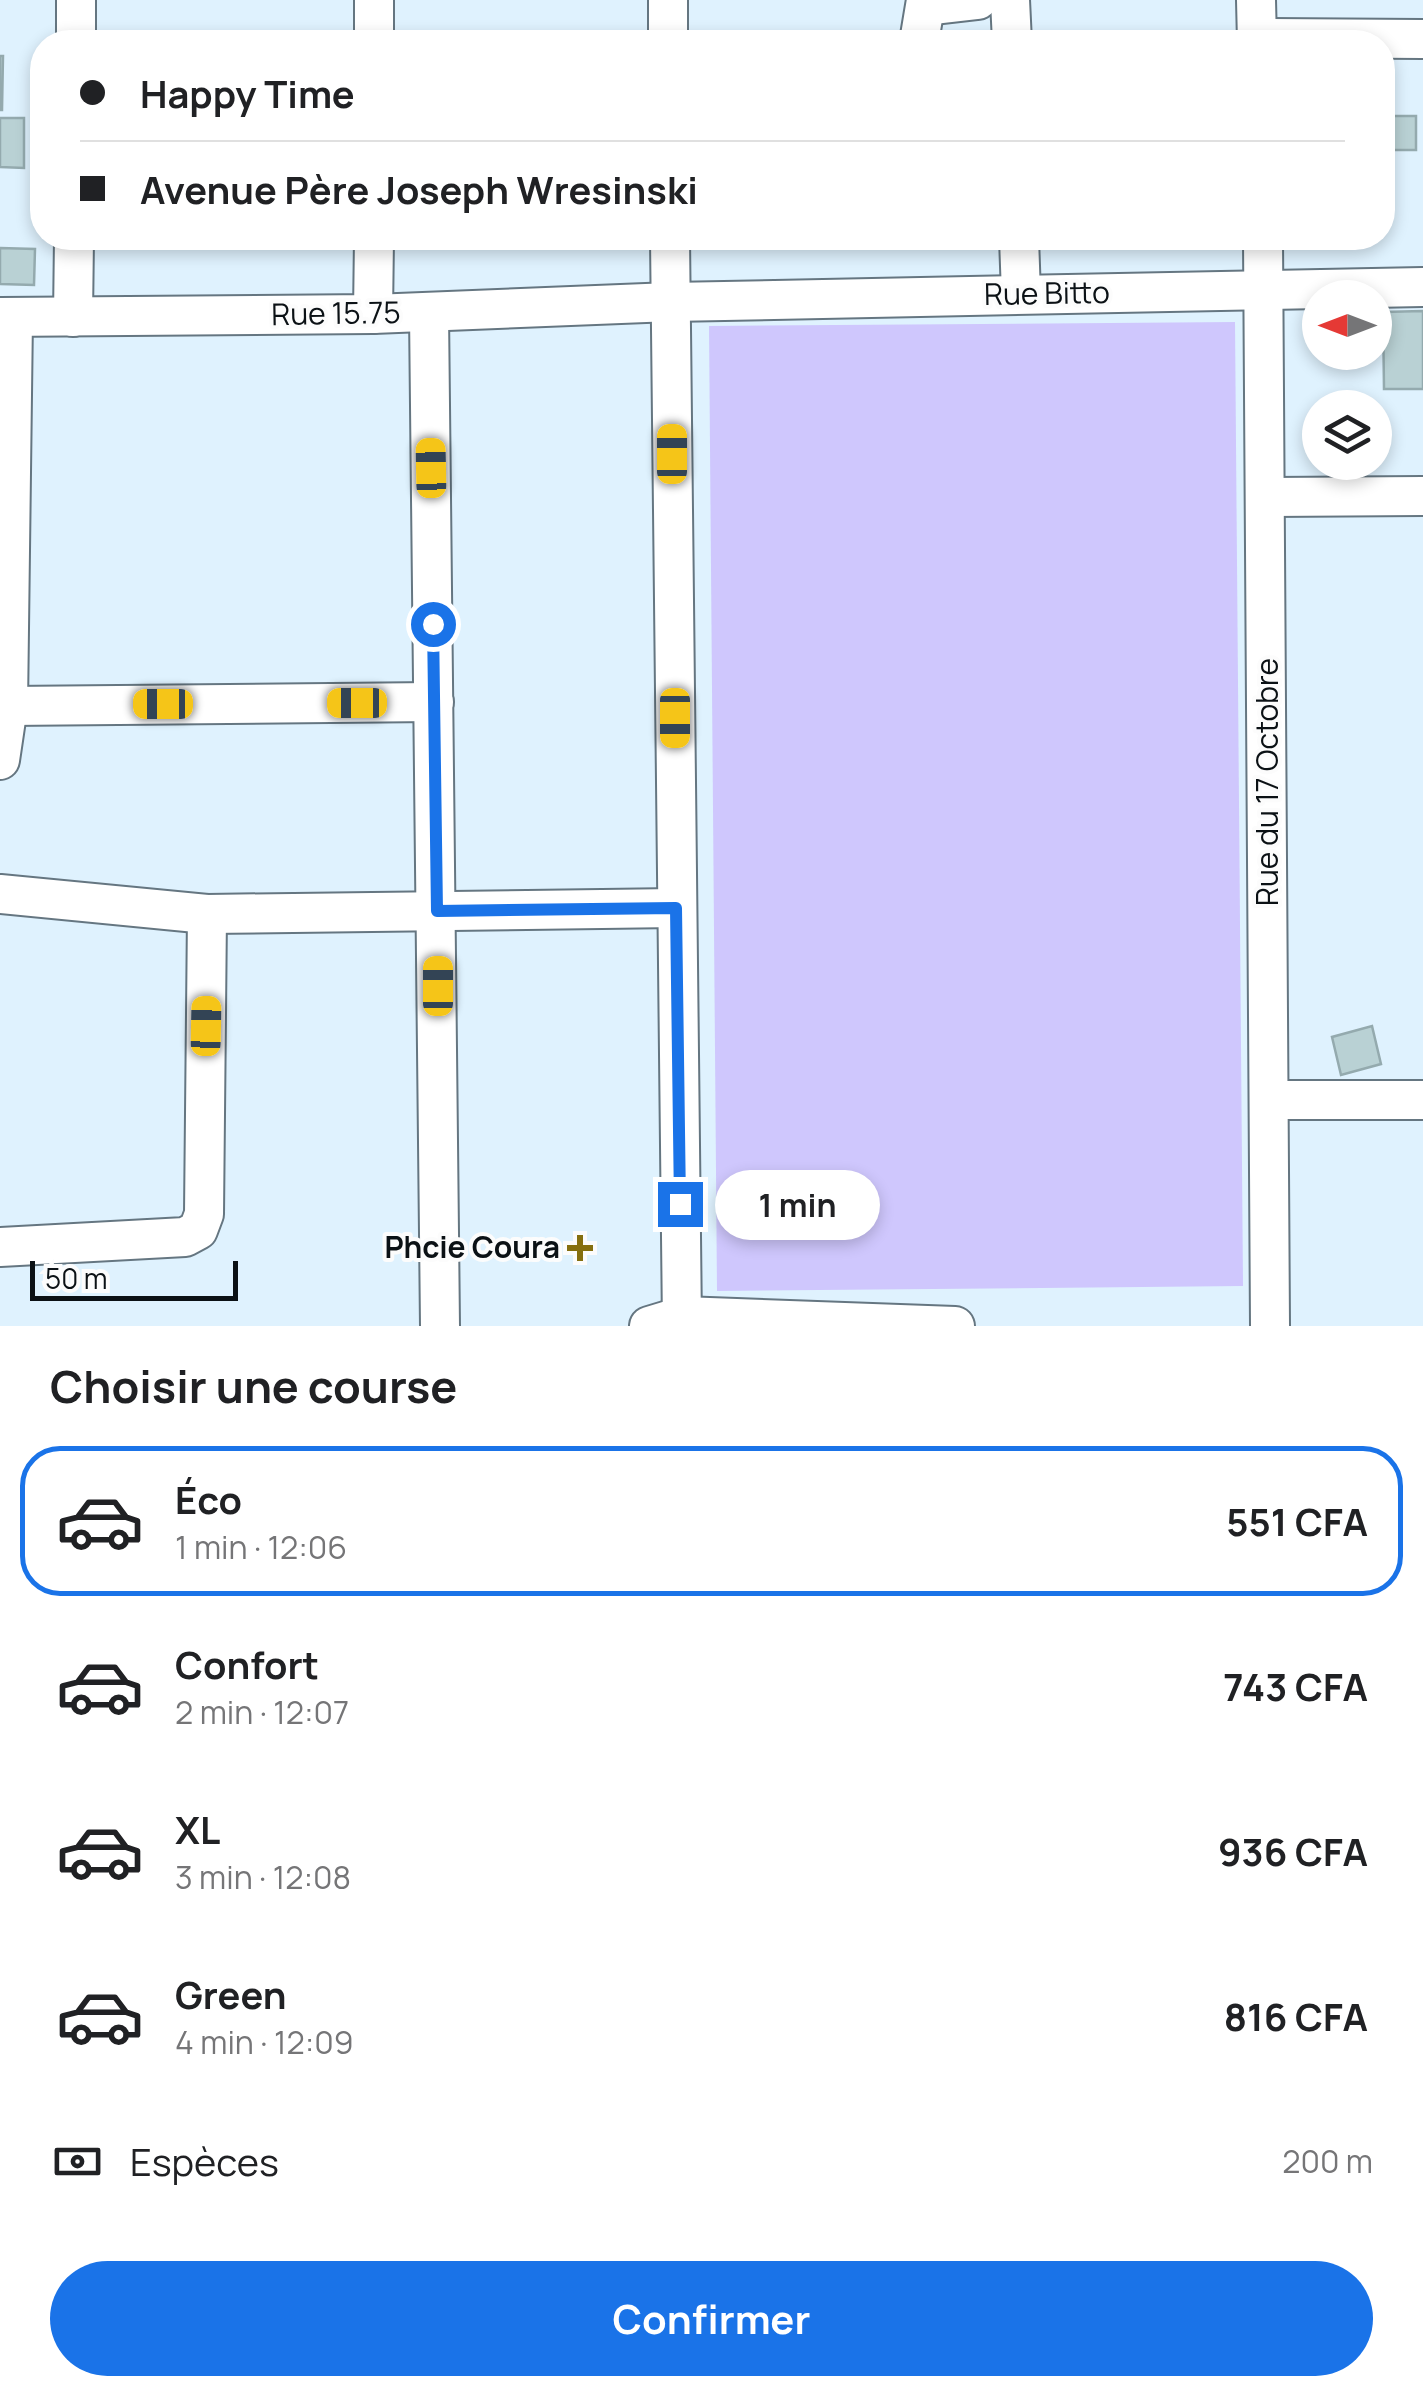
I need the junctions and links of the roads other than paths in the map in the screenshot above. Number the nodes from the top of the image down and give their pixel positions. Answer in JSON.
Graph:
{"nodes":[{"id":1,"x":76,"y":0,"type":"edge"},
{"id":2,"x":374,"y":0,"type":"edge"},
{"id":3,"x":668,"y":0,"type":"edge"},
{"id":4,"x":978,"y":0,"type":"edge"},
{"id":5,"x":1010,"y":0,"type":"edge"},
{"id":6,"x":1256,"y":0,"type":"edge"},
{"id":7,"x":924,"y":16,"type":"edge"},
{"id":8,"x":76,"y":30,"type":"edge"},
{"id":9,"x":374,"y":30,"type":"edge"},
{"id":10,"x":668,"y":30,"type":"edge"},
{"id":11,"x":1011,"y":30,"type":"edge"},
{"id":12,"x":1256,"y":30,"type":"edge"},
{"id":13,"x":1395,"y":39,"type":"edge"},
{"id":14,"x":1423,"y":39,"type":"edge"},
{"id":15,"x":74,"y":250,"type":"edge"},
{"id":16,"x":374,"y":250,"type":"edge"},
{"id":17,"x":670,"y":250,"type":"edge"},
{"id":18,"x":1020,"y":250,"type":"edge"},
{"id":19,"x":1263,"y":250,"type":"edge"},
{"id":20,"x":1423,"y":287,"type":"edge"},
{"id":21,"x":1265,"y":290,"type":"junction"},
{"id":22,"x":1022,"y":294,"type":"junction"},
{"id":23,"x":671,"y":302,"type":"junction"},
{"id":24,"x":429,"y":312,"type":"junction"},
{"id":25,"x":373,"y":314,"type":"junction"},
{"id":26,"x":6,"y":317,"type":"edge"},
{"id":27,"x":73,"y":318,"type":"junction"},
{"id":28,"x":1423,"y":496,"type":"edge"},
{"id":29,"x":1266,"y":497,"type":"junction"},
{"id":30,"x":5,"y":544,"type":"edge"},
{"id":31,"x":434,"y":702,"type":"junction"},
{"id":32,"x":8,"y":706,"type":"junction"},
{"id":33,"x":0,"y":760,"type":"edge"},
{"id":34,"x":0,"y":894,"type":"edge"},
{"id":35,"x":676,"y":908,"type":"junction"},
{"id":36,"x":437,"y":911,"type":"junction"},
{"id":37,"x":207,"y":914,"type":"junction"},
{"id":38,"x":1270,"y":1100,"type":"junction"},
{"id":39,"x":1423,"y":1100,"type":"edge"},
{"id":40,"x":0,"y":1247,"type":"edge"},
{"id":41,"x":671,"y":1323,"type":"edge"},
{"id":42,"x":440,"y":1326,"type":"edge"},
{"id":43,"x":955,"y":1326,"type":"edge"},
{"id":44,"x":1270,"y":1326,"type":"edge"}],
"edges":[{"from":1,"to":8,"type":"street"},
{"from":2,"to":9,"type":"street"},
{"from":3,"to":10,"type":"street"},
{"from":4,"to":7,"type":"street"},
{"from":5,"to":11,"type":"street"},
{"from":6,"to":12,"type":"street"},
{"from":13,"to":14,"type":"street"},
{"from":15,"to":27,"type":"street"},
{"from":16,"to":25,"type":"street"},
{"from":17,"to":23,"type":"street"},
{"from":18,"to":22,"type":"street"},
{"from":19,"to":21,"type":"street","name":"Rue du 17 Octobre"},
{"from":20,"to":21,"type":"street","name":"Rue Bitto"},
{"from":21,"to":22,"type":"street","name":"Rue Bitto"},
{"from":21,"to":29,"type":"street","name":"Rue du 17 Octobre"},
{"from":22,"to":23,"type":"street","name":"Rue Bitto"},
{"from":23,"to":24,"type":"street","name":"Rue 15.75"},
{"from":23,"to":35,"type":"street"},
{"from":24,"to":25,"type":"street","name":"Rue 15.75"},
{"from":24,"to":31,"type":"street"},
{"from":25,"to":27,"type":"street","name":"Rue 15.75"},
{"from":26,"to":27,"type":"street","name":"Rue 15.75"},
{"from":26,"to":30,"type":"street"},
{"from":28,"to":29,"type":"street"},
{"from":29,"to":38,"type":"street","name":"Rue du 17 Octobre"},
{"from":30,"to":32,"type":"street"},
{"from":31,"to":32,"type":"street"},
{"from":31,"to":36,"type":"street"},
{"from":32,"to":33,"type":"street"},
{"from":34,"to":37,"type":"street"},
{"from":35,"to":36,"type":"street"},
{"from":35,"to":41,"type":"street"},
{"from":36,"to":37,"type":"street"},
{"from":36,"to":42,"type":"street"},
{"from":37,"to":40,"type":"street"},
{"from":38,"to":39,"type":"street"},
{"from":38,"to":44,"type":"street","name":"Rue du 17 Octobre"},
{"from":41,"to":43,"type":"street"}]}
